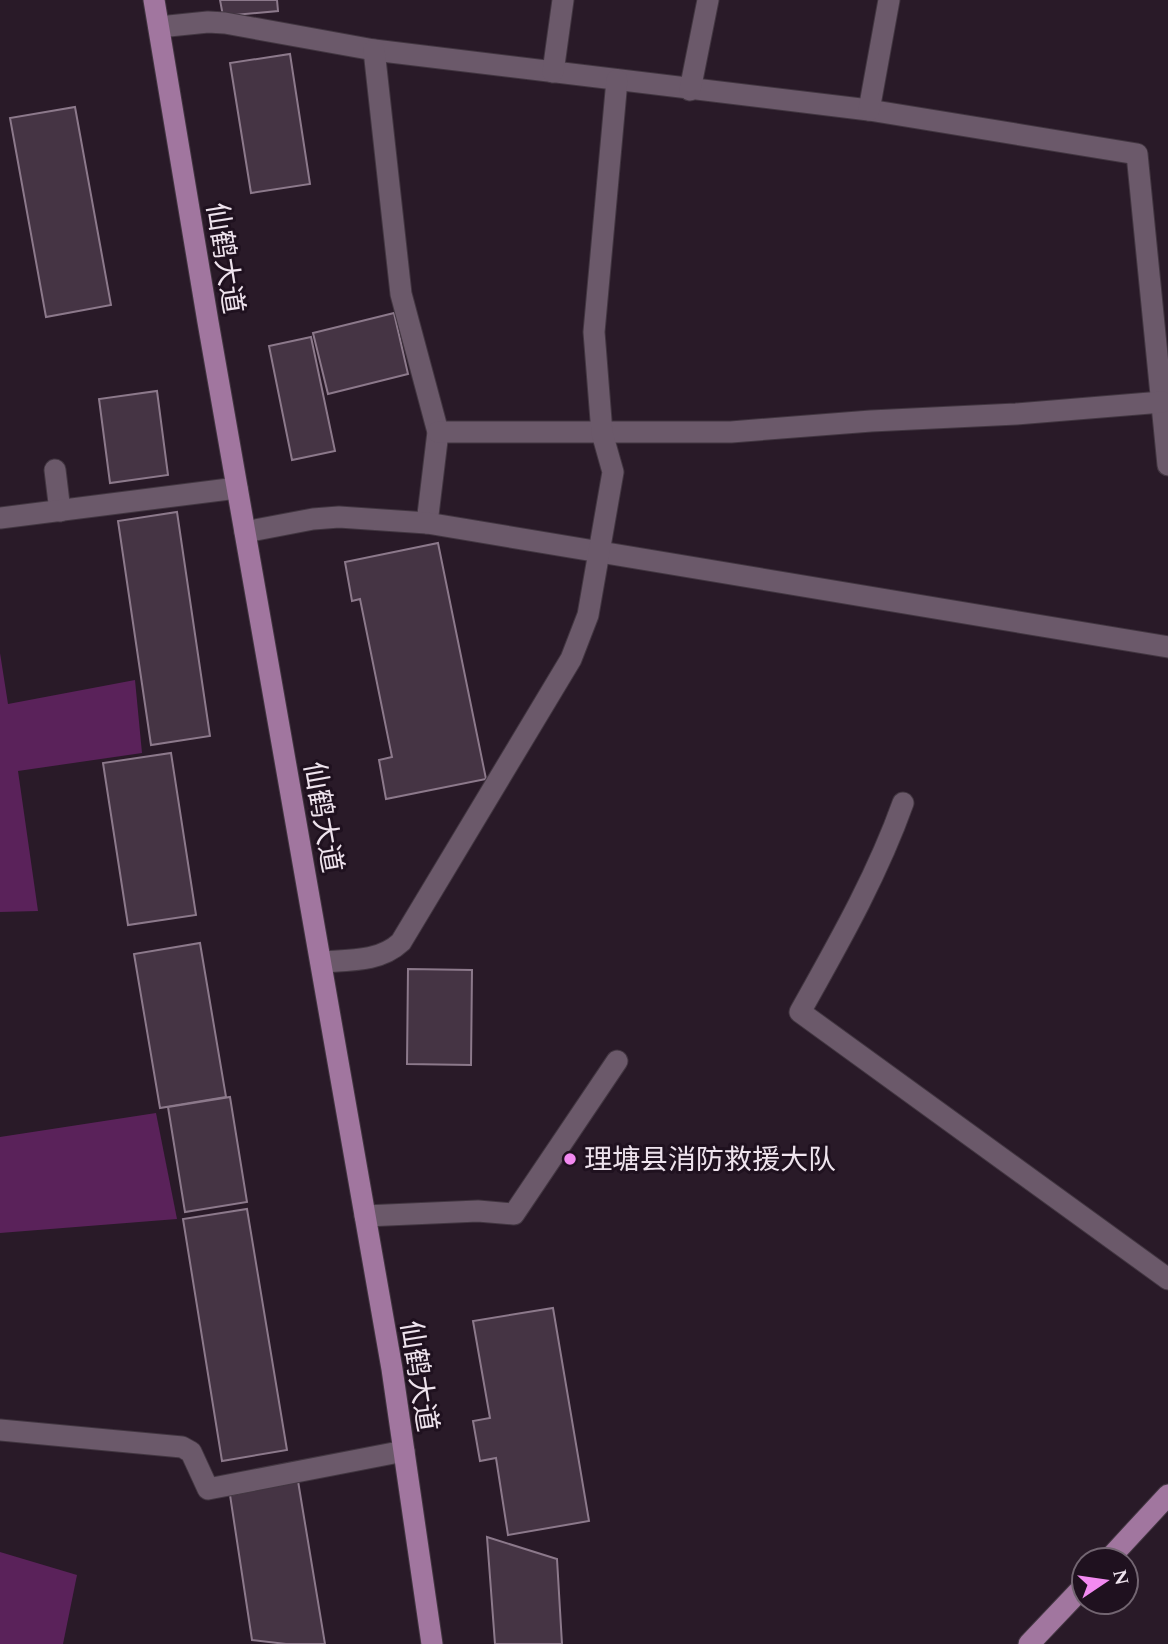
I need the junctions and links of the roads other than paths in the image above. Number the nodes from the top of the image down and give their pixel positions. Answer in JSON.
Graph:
{"nodes":[{"id":1,"x":154,"y":0,"type":"edge"},
{"id":2,"x":563,"y":0,"type":"edge"},
{"id":3,"x":708,"y":0,"type":"edge"},
{"id":4,"x":889,"y":0,"type":"edge"},
{"id":5,"x":159,"y":27,"type":"junction"},
{"id":6,"x":374,"y":50,"type":"junction"},
{"id":7,"x":553,"y":72,"type":"junction"},
{"id":8,"x":617,"y":80,"type":"junction"},
{"id":9,"x":690,"y":90,"type":"junction"},
{"id":10,"x":869,"y":110,"type":"junction"},
{"id":11,"x":1162,"y":401,"type":"junction"},
{"id":12,"x":438,"y":432,"type":"junction"},
{"id":13,"x":602,"y":433,"type":"junction"},
{"id":14,"x":1168,"y":465,"type":"edge"},
{"id":15,"x":55,"y":470,"type":"dead end"},
{"id":16,"x":237,"y":488,"type":"junction"},
{"id":17,"x":60,"y":511,"type":"junction"},
{"id":18,"x":0,"y":519,"type":"edge"},
{"id":19,"x":427,"y":523,"type":"junction"},
{"id":20,"x":245,"y":532,"type":"junction"},
{"id":21,"x":600,"y":552,"type":"junction"},
{"id":22,"x":1168,"y":647,"type":"edge"},
{"id":23,"x":903,"y":803,"type":"dead end"},
{"id":24,"x":321,"y":962,"type":"junction"},
{"id":25,"x":617,"y":1061,"type":"dead end"},
{"id":26,"x":365,"y":1216,"type":"junction"},
{"id":27,"x":1168,"y":1279,"type":"edge"},
{"id":28,"x":0,"y":1430,"type":"edge"},
{"id":29,"x":404,"y":1451,"type":"junction"},
{"id":30,"x":1168,"y":1496,"type":"edge"},
{"id":31,"x":1121,"y":1546,"type":"edge"},
{"id":32,"x":1070,"y":1601,"type":"edge"},
{"id":33,"x":432,"y":1644,"type":"edge"},
{"id":34,"x":1029,"y":1644,"type":"edge"}],
"edges":[{"from":1,"to":5,"type":"main road","name":"仙鹤大道"},
{"from":2,"to":7,"type":"street"},
{"from":3,"to":9,"type":"street"},
{"from":4,"to":10,"type":"street"},
{"from":5,"to":6,"type":"street"},
{"from":5,"to":16,"type":"main road","name":"仙鹤大道"},
{"from":6,"to":7,"type":"street"},
{"from":6,"to":12,"type":"street"},
{"from":7,"to":8,"type":"street"},
{"from":8,"to":9,"type":"street"},
{"from":8,"to":13,"type":"street"},
{"from":9,"to":10,"type":"street"},
{"from":10,"to":11,"type":"street"},
{"from":11,"to":13,"type":"street"},
{"from":11,"to":14,"type":"street"},
{"from":12,"to":13,"type":"street"},
{"from":12,"to":19,"type":"street"},
{"from":13,"to":21,"type":"street"},
{"from":15,"to":17,"type":"street"},
{"from":16,"to":17,"type":"street"},
{"from":16,"to":20,"type":"main road","name":"仙鹤大道"},
{"from":17,"to":18,"type":"street"},
{"from":19,"to":20,"type":"street"},
{"from":19,"to":21,"type":"street"},
{"from":20,"to":24,"type":"main road","name":"仙鹤大道"},
{"from":21,"to":22,"type":"street"},
{"from":21,"to":24,"type":"street"},
{"from":23,"to":27,"type":"street"},
{"from":24,"to":26,"type":"main road","name":"仙鹤大道"},
{"from":25,"to":26,"type":"street"},
{"from":26,"to":29,"type":"main road","name":"仙鹤大道"},
{"from":28,"to":29,"type":"street"},
{"from":29,"to":33,"type":"main road","name":"仙鹤大道"},
{"from":30,"to":31,"type":"main road"},
{"from":32,"to":34,"type":"main road"}]}
